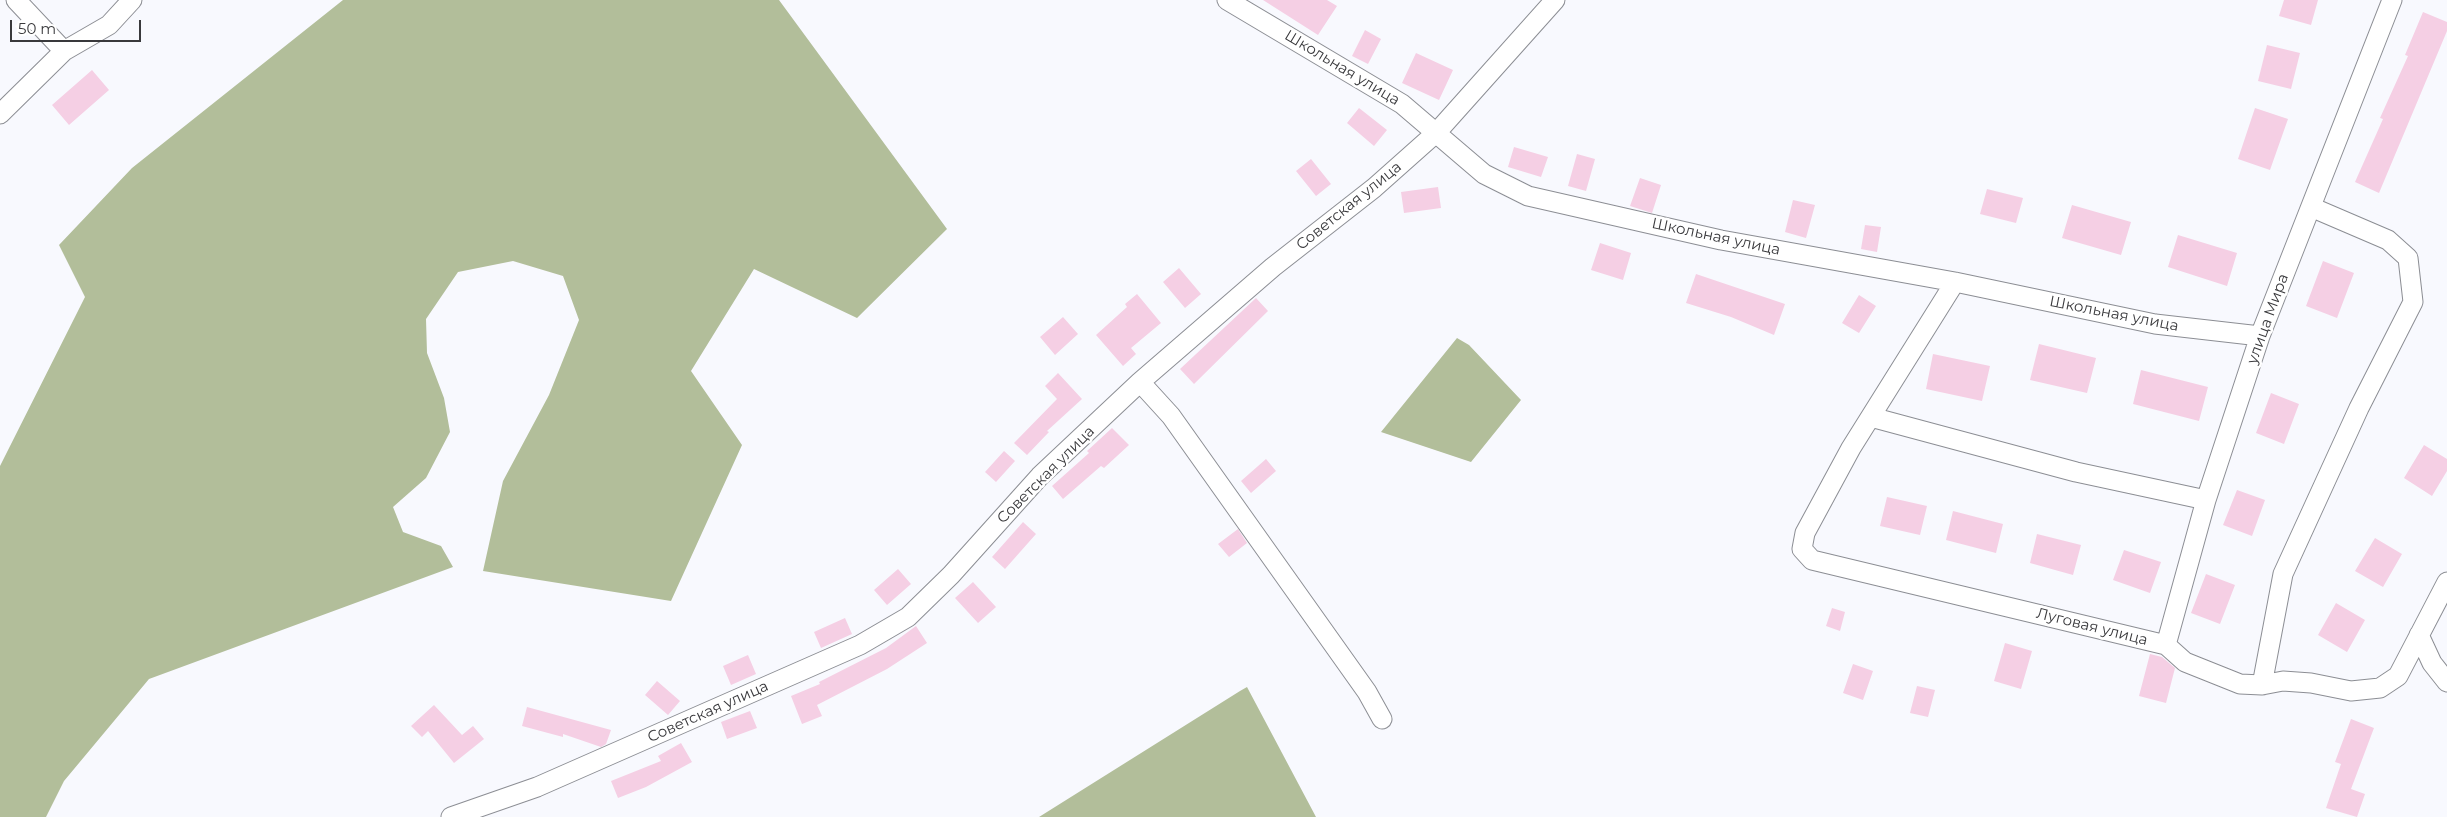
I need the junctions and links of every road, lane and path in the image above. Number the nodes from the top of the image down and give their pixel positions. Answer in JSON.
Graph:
{"nodes":[{"id":1,"x":16,"y":0,"type":"edge"},
{"id":2,"x":132,"y":0,"type":"edge"},
{"id":3,"x":1227,"y":0,"type":"edge"},
{"id":4,"x":1555,"y":0,"type":"edge"},
{"id":5,"x":2392,"y":0,"type":"edge"},
{"id":6,"x":64,"y":51,"type":"junction"},
{"id":7,"x":0,"y":114,"type":"edge"},
{"id":8,"x":1437,"y":132,"type":"junction"},
{"id":9,"x":2311,"y":207,"type":"junction"},
{"id":10,"x":1955,"y":282,"type":"junction"},
{"id":11,"x":2260,"y":336,"type":"junction"},
{"id":12,"x":1140,"y":382,"type":"junction"},
{"id":13,"x":1871,"y":417,"type":"junction"},
{"id":14,"x":2206,"y":500,"type":"junction"},
{"id":15,"x":2447,"y":582,"type":"edge"},
{"id":16,"x":2419,"y":635,"type":"junction"},
{"id":17,"x":2166,"y":645,"type":"junction"},
{"id":18,"x":2447,"y":682,"type":"edge"},
{"id":19,"x":2262,"y":685,"type":"junction"},
{"id":20,"x":1382,"y":719,"type":"dead end"},
{"id":21,"x":451,"y":817,"type":"edge"}],
"edges":[{"from":1,"to":6,"type":"street"},
{"from":2,"to":6,"type":"street"},
{"from":3,"to":8,"type":"street","name":"Школьная улица"},
{"from":4,"to":8,"type":"street","name":"Советская улица"},
{"from":5,"to":9,"type":"street","name":"улица Мира"},
{"from":6,"to":7,"type":"street"},
{"from":8,"to":10,"type":"street","name":"Школьная улица"},
{"from":8,"to":12,"type":"street","name":"Советская улица"},
{"from":9,"to":11,"type":"street","name":"улица Мира"},
{"from":9,"to":19,"type":"street"},
{"from":10,"to":11,"type":"street","name":"Школьная улица"},
{"from":10,"to":13,"type":"street"},
{"from":11,"to":14,"type":"street","name":"улица Мира"},
{"from":12,"to":20,"type":"street"},
{"from":12,"to":21,"type":"street","name":"Советская улица"},
{"from":13,"to":14,"type":"street"},
{"from":13,"to":17,"type":"street","name":"Луговая улица"},
{"from":14,"to":17,"type":"street","name":"улица Мира"},
{"from":15,"to":16,"type":"street"},
{"from":16,"to":18,"type":"street"},
{"from":16,"to":19,"type":"street","name":"Луговая улица"},
{"from":17,"to":19,"type":"street","name":"Луговая улица"}]}
